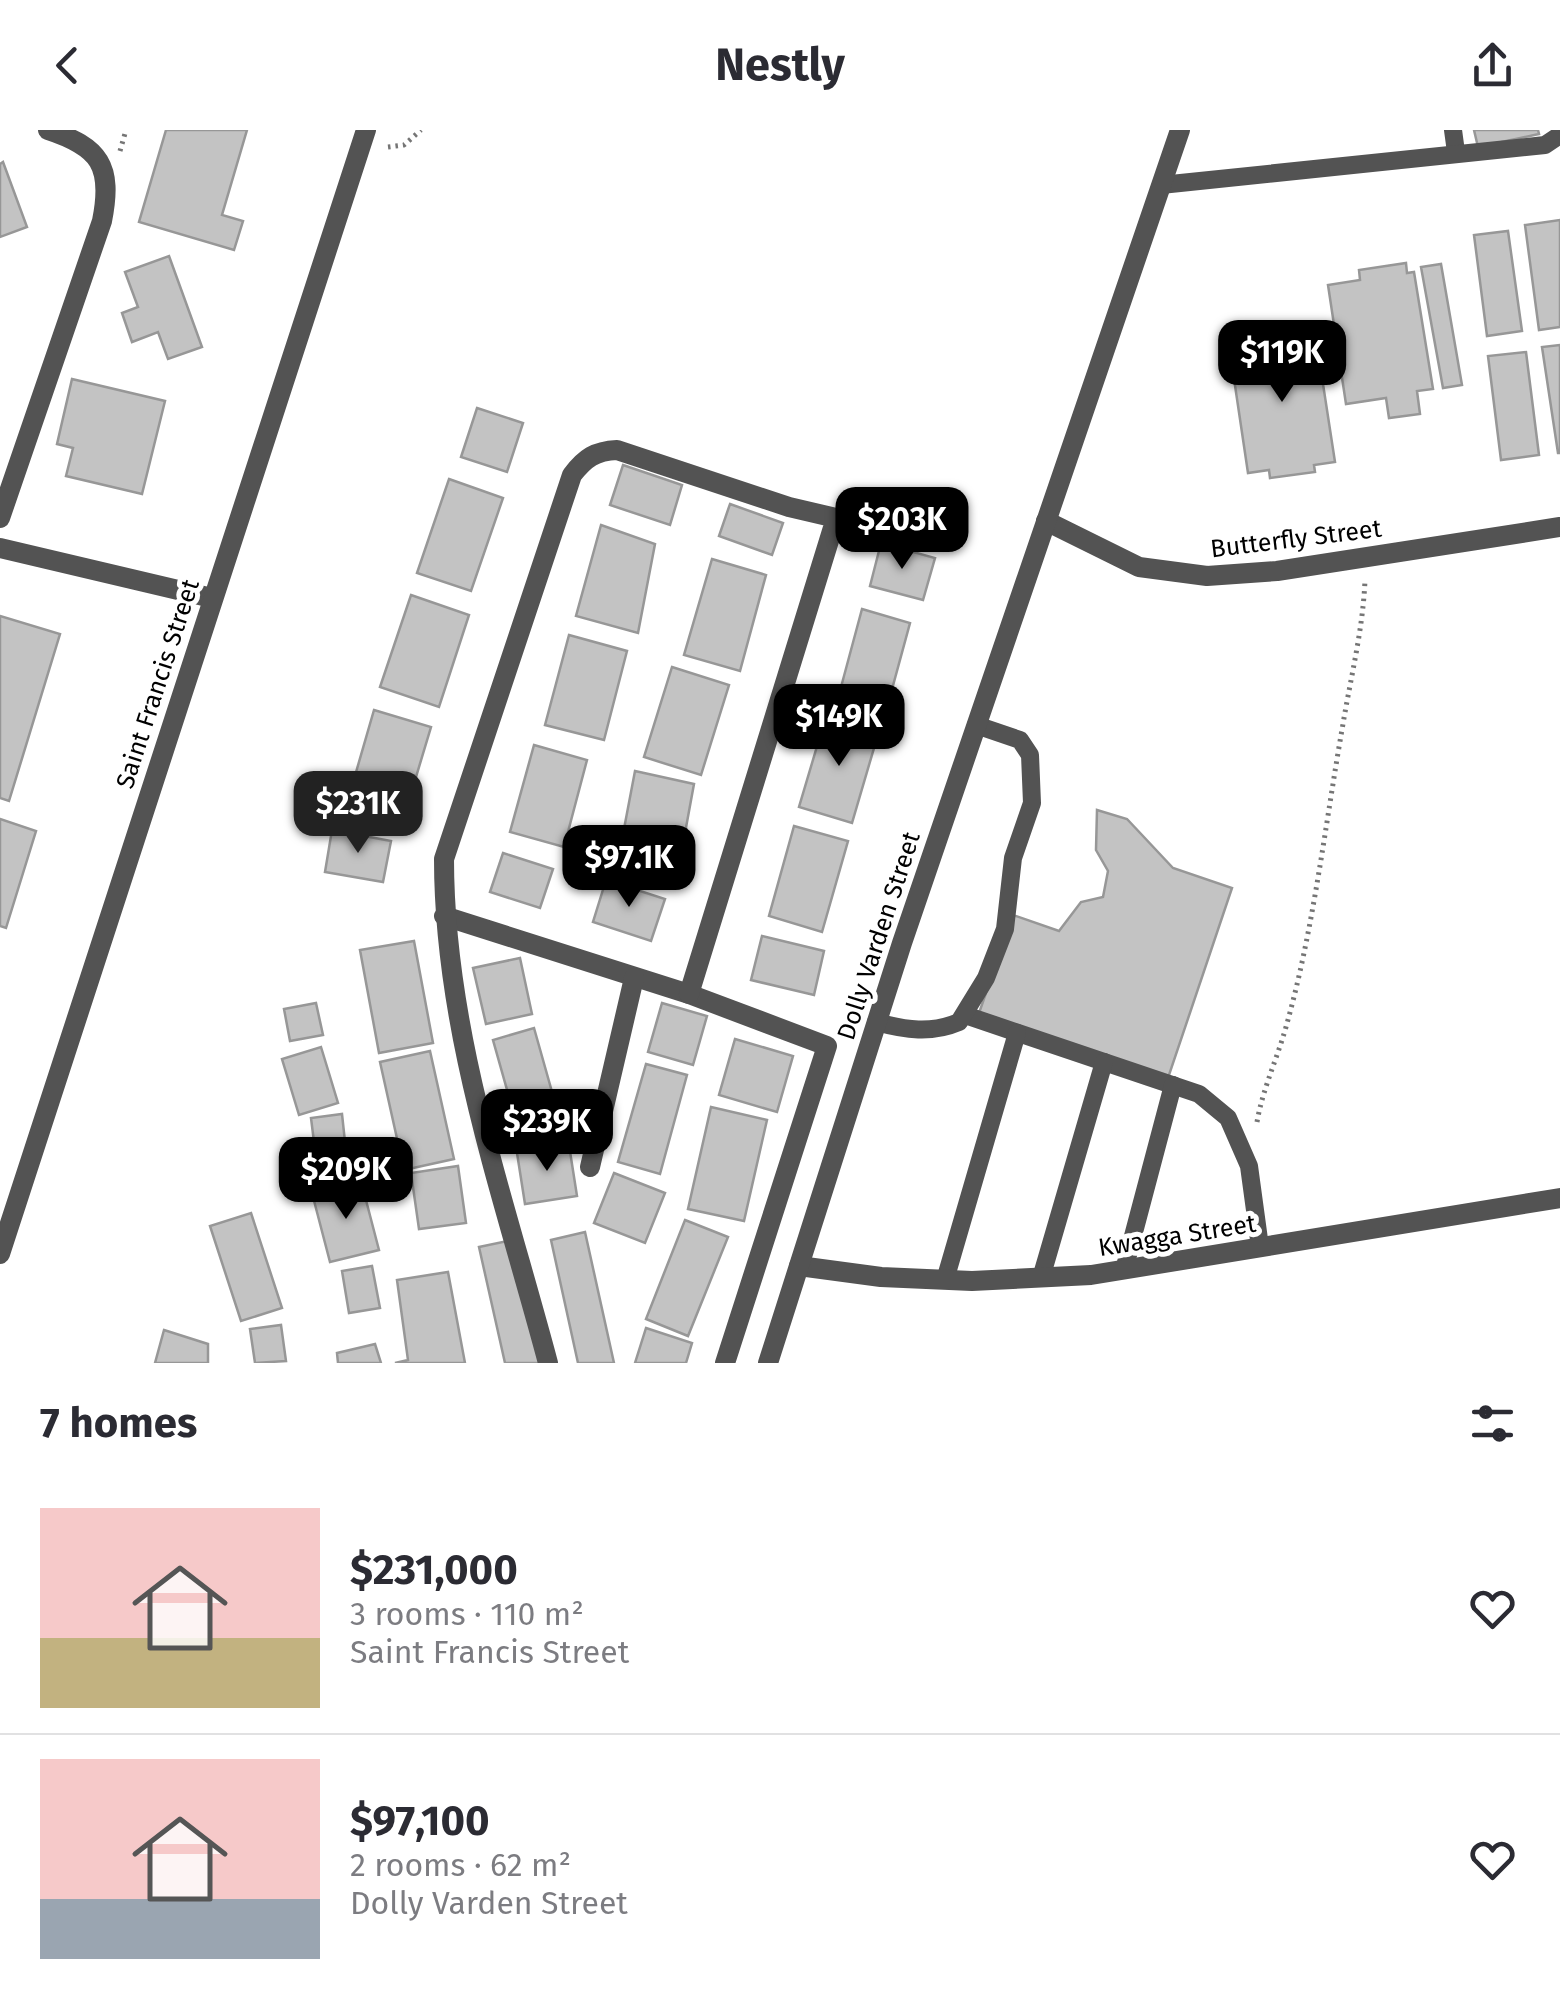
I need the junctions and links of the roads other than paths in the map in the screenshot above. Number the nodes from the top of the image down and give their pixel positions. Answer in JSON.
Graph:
{"nodes":[{"id":1,"x":48,"y":130,"type":"edge"},
{"id":2,"x":366,"y":130,"type":"edge"},
{"id":3,"x":1180,"y":130,"type":"edge"},
{"id":4,"x":1452,"y":130,"type":"edge"},
{"id":5,"x":1560,"y":136,"type":"edge"},
{"id":6,"x":1456,"y":152,"type":"junction"},
{"id":7,"x":1162,"y":184,"type":"junction"},
{"id":8,"x":0,"y":518,"type":"edge"},
{"id":9,"x":1046,"y":521,"type":"junction"},
{"id":10,"x":1560,"y":527,"type":"edge"},
{"id":11,"x":0,"y":548,"type":"edge"},
{"id":12,"x":212,"y":598,"type":"junction"},
{"id":13,"x":976,"y":725,"type":"junction"},
{"id":14,"x":444,"y":916,"type":"junction"},
{"id":15,"x":634,"y":978,"type":"junction"},
{"id":16,"x":689,"y":994,"type":"junction"},
{"id":17,"x":965,"y":1015,"type":"junction"},
{"id":18,"x":876,"y":1022,"type":"junction"},
{"id":19,"x":1017,"y":1032,"type":"junction"},
{"id":20,"x":1104,"y":1062,"type":"junction"},
{"id":21,"x":1173,"y":1085,"type":"junction"},
{"id":22,"x":590,"y":1167,"type":"dead end"},
{"id":23,"x":1560,"y":1198,"type":"edge"},
{"id":24,"x":1260,"y":1247,"type":"junction"},
{"id":25,"x":0,"y":1254,"type":"edge"},
{"id":26,"x":799,"y":1266,"type":"junction"},
{"id":27,"x":1124,"y":1270,"type":"junction"},
{"id":28,"x":1041,"y":1278,"type":"junction"},
{"id":29,"x":945,"y":1280,"type":"junction"},
{"id":30,"x":548,"y":1363,"type":"edge"},
{"id":31,"x":725,"y":1363,"type":"edge"},
{"id":32,"x":768,"y":1363,"type":"edge"}],
"edges":[{"from":1,"to":8,"type":"street"},
{"from":2,"to":12,"type":"street","name":"Saint Francis Street"},
{"from":3,"to":7,"type":"street","name":"Dolly Varden Street"},
{"from":4,"to":6,"type":"lane"},
{"from":5,"to":6,"type":"lane"},
{"from":6,"to":7,"type":"lane"},
{"from":7,"to":9,"type":"street","name":"Dolly Varden Street"},
{"from":9,"to":10,"type":"street","name":"Butterfly Street"},
{"from":9,"to":13,"type":"street","name":"Dolly Varden Street"},
{"from":11,"to":12,"type":"street"},
{"from":12,"to":25,"type":"street","name":"Saint Francis Street"},
{"from":13,"to":17,"type":"lane"},
{"from":13,"to":18,"type":"street","name":"Dolly Varden Street"},
{"from":14,"to":15,"type":"street"},
{"from":14,"to":16,"type":"street"},
{"from":14,"to":30,"type":"street"},
{"from":15,"to":16,"type":"street"},
{"from":15,"to":22,"type":"street"},
{"from":16,"to":31,"type":"street"},
{"from":17,"to":18,"type":"lane"},
{"from":17,"to":19,"type":"lane"},
{"from":18,"to":26,"type":"street","name":"Dolly Varden Street"},
{"from":19,"to":20,"type":"lane"},
{"from":19,"to":29,"type":"lane"},
{"from":20,"to":21,"type":"lane"},
{"from":20,"to":28,"type":"lane"},
{"from":21,"to":24,"type":"lane"},
{"from":21,"to":27,"type":"lane"},
{"from":23,"to":24,"type":"street","name":"Kwagga Street"},
{"from":24,"to":27,"type":"street","name":"Kwagga Street"},
{"from":26,"to":29,"type":"street","name":"Kwagga Street"},
{"from":26,"to":32,"type":"street","name":"Dolly Varden Street"},
{"from":27,"to":28,"type":"street","name":"Kwagga Street"},
{"from":28,"to":29,"type":"street","name":"Kwagga Street"}]}
